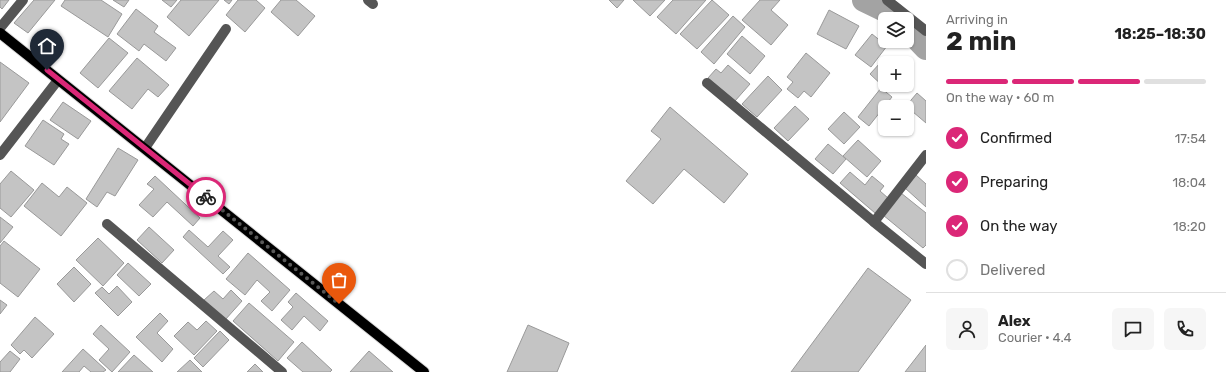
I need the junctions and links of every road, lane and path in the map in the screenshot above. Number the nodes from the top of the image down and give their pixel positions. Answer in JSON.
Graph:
{"nodes":[{"id":1,"x":23,"y":0,"type":"edge"},
{"id":2,"x":887,"y":0,"type":"edge"},
{"id":3,"x":0,"y":28,"type":"edge"},
{"id":4,"x":226,"y":29,"type":"dead end"},
{"id":5,"x":926,"y":31,"type":"edge"},
{"id":6,"x":0,"y":34,"type":"edge"},
{"id":7,"x":58,"y":80,"type":"junction"},
{"id":8,"x":707,"y":83,"type":"dead end"},
{"id":9,"x":145,"y":148,"type":"junction"},
{"id":10,"x":0,"y":155,"type":"edge"},
{"id":11,"x":926,"y":155,"type":"edge"},
{"id":12,"x":874,"y":222,"type":"junction"},
{"id":13,"x":107,"y":224,"type":"dead end"},
{"id":14,"x":926,"y":264,"type":"edge"},
{"id":15,"x":282,"y":372,"type":"edge"},
{"id":16,"x":424,"y":372,"type":"edge"}],
"edges":[{"from":1,"to":3,"type":"street"},
{"from":2,"to":5,"type":"street"},
{"from":4,"to":9,"type":"street"},
{"from":6,"to":7,"type":"main road"},
{"from":7,"to":9,"type":"main road"},
{"from":7,"to":10,"type":"street"},
{"from":8,"to":12,"type":"street"},
{"from":9,"to":16,"type":"main road"},
{"from":11,"to":12,"type":"street"},
{"from":12,"to":14,"type":"street"},
{"from":13,"to":15,"type":"street"}]}
